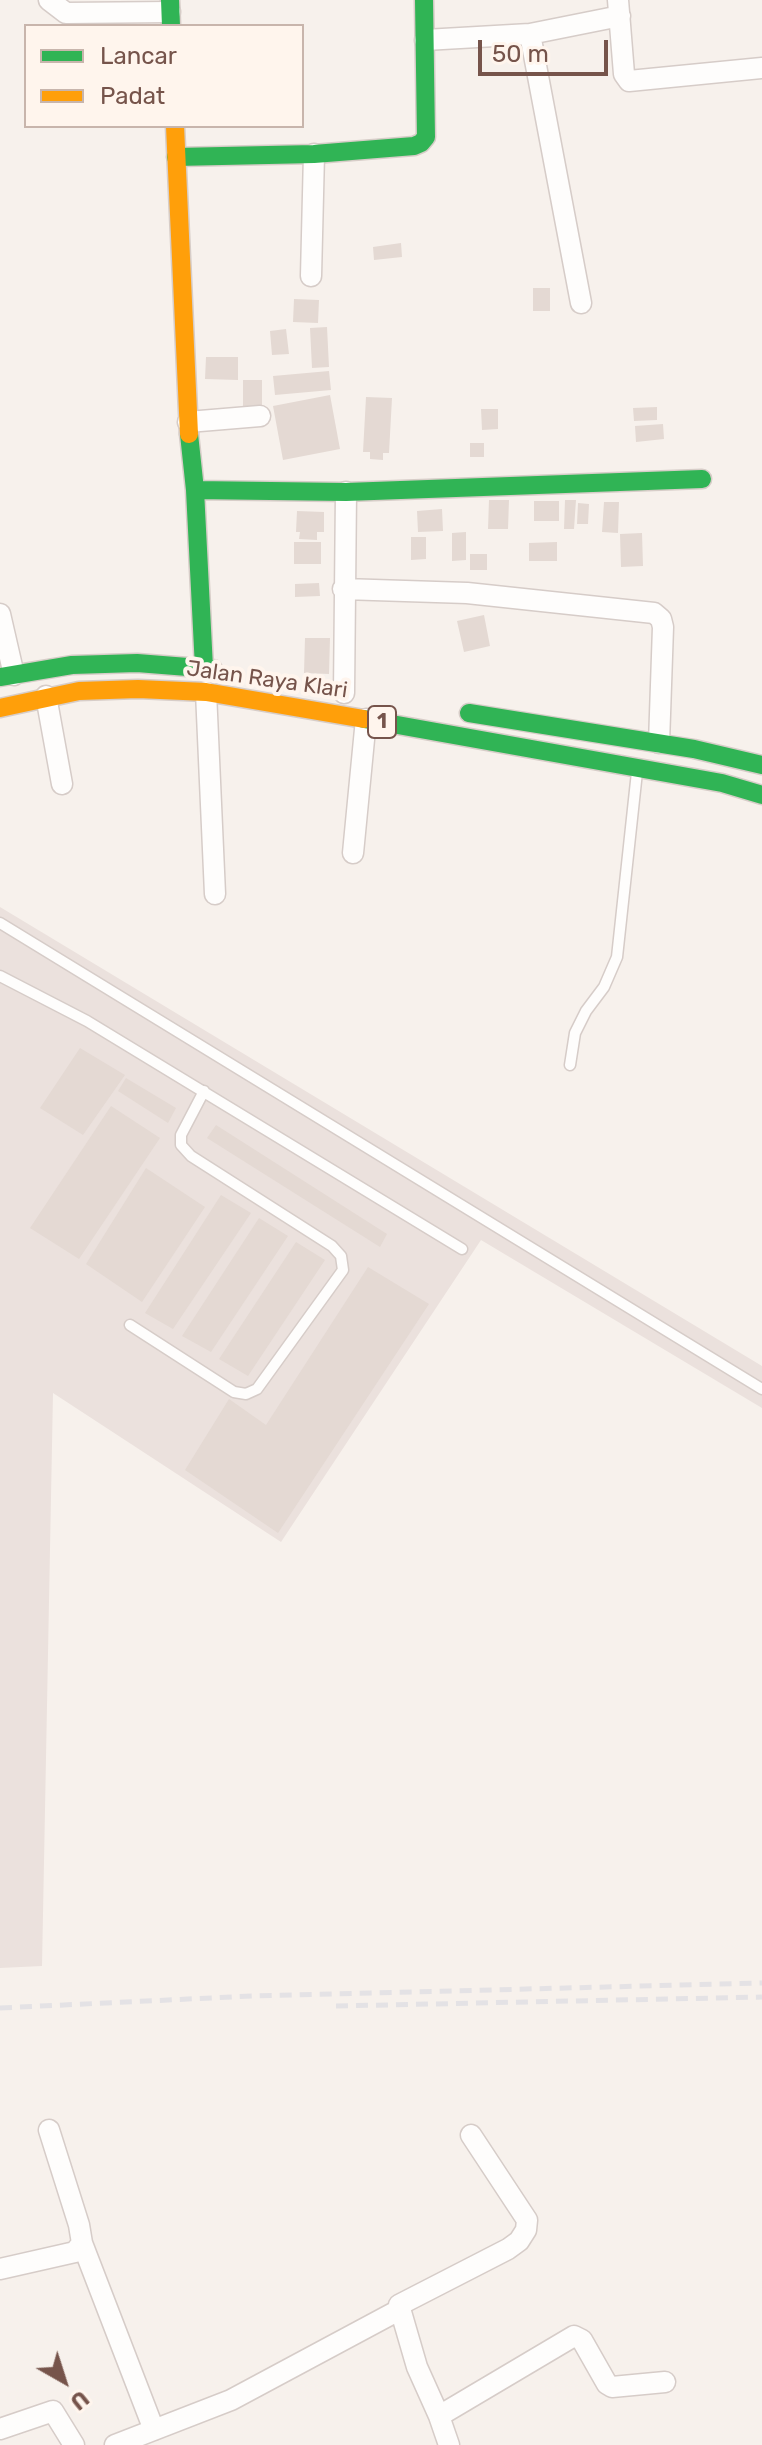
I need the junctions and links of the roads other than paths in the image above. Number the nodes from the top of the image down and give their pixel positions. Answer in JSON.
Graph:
{"nodes":[{"id":1,"x":49,"y":0,"type":"edge"},
{"id":2,"x":424,"y":0,"type":"edge"},
{"id":3,"x":619,"y":8,"type":"edge"},
{"id":4,"x":170,"y":13,"type":"edge"},
{"id":5,"x":530,"y":34,"type":"junction"},
{"id":6,"x":425,"y":40,"type":"junction"},
{"id":7,"x":762,"y":68,"type":"edge"},
{"id":8,"x":175,"y":128,"type":"edge"},
{"id":9,"x":314,"y":154,"type":"junction"},
{"id":10,"x":176,"y":157,"type":"junction"},
{"id":11,"x":311,"y":276,"type":"dead end"},
{"id":12,"x":581,"y":303,"type":"dead end"},
{"id":13,"x":260,"y":416,"type":"dead end"},
{"id":14,"x":188,"y":422,"type":"junction"},
{"id":15,"x":702,"y":479,"type":"dead end"},
{"id":16,"x":195,"y":490,"type":"junction"},
{"id":17,"x":346,"y":492,"type":"junction"},
{"id":18,"x":343,"y":589,"type":"junction"},
{"id":19,"x":0,"y":614,"type":"edge"},
{"id":20,"x":204,"y":668,"type":"junction"},
{"id":21,"x":235,"y":673,"type":"dead end"},
{"id":22,"x":7,"y":676,"type":"edge"},
{"id":23,"x":206,"y":692,"type":"junction"},
{"id":24,"x":344,"y":693,"type":"dead end"},
{"id":25,"x":46,"y":696,"type":"junction"},
{"id":26,"x":0,"y":708,"type":"edge"},
{"id":27,"x":454,"y":710,"type":"dead end"},
{"id":28,"x":366,"y":719,"type":"junction"},
{"id":29,"x":659,"y":743,"type":"junction"},
{"id":30,"x":762,"y":765,"type":"edge"},
{"id":31,"x":637,"y":767,"type":"junction"},
{"id":32,"x":62,"y":784,"type":"dead end"},
{"id":33,"x":762,"y":795,"type":"edge"},
{"id":34,"x":353,"y":853,"type":"dead end"},
{"id":35,"x":215,"y":894,"type":"dead end"},
{"id":36,"x":0,"y":923,"type":"edge"},
{"id":37,"x":0,"y":976,"type":"edge"},
{"id":38,"x":570,"y":1065,"type":"dead end"},
{"id":39,"x":204,"y":1091,"type":"junction"},
{"id":40,"x":462,"y":1249,"type":"dead end"},
{"id":41,"x":130,"y":1325,"type":"dead end"},
{"id":42,"x":762,"y":1389,"type":"edge"},
{"id":43,"x":49,"y":2130,"type":"dead end"},
{"id":44,"x":471,"y":2135,"type":"dead end"},
{"id":45,"x":82,"y":2243,"type":"junction"},
{"id":46,"x":0,"y":2269,"type":"edge"},
{"id":47,"x":399,"y":2310,"type":"junction"},
{"id":48,"x":665,"y":2382,"type":"dead end"},
{"id":49,"x":439,"y":2416,"type":"junction"},
{"id":50,"x":0,"y":2429,"type":"edge"},
{"id":51,"x":154,"y":2430,"type":"junction"},
{"id":52,"x":74,"y":2445,"type":"edge"},
{"id":53,"x":115,"y":2445,"type":"edge"},
{"id":54,"x":449,"y":2445,"type":"edge"}],
"edges":[{"from":1,"to":4,"type":"street"},
{"from":2,"to":6,"type":"main road"},
{"from":3,"to":5,"type":"street"},
{"from":3,"to":7,"type":"street"},
{"from":5,"to":6,"type":"street"},
{"from":5,"to":12,"type":"street"},
{"from":6,"to":9,"type":"main road"},
{"from":8,"to":10,"type":"main road"},
{"from":9,"to":10,"type":"main road"},
{"from":9,"to":11,"type":"street"},
{"from":10,"to":14,"type":"main road"},
{"from":13,"to":14,"type":"street"},
{"from":14,"to":16,"type":"main road"},
{"from":15,"to":17,"type":"main road"},
{"from":16,"to":17,"type":"main road"},
{"from":16,"to":20,"type":"main road"},
{"from":17,"to":18,"type":"street"},
{"from":18,"to":24,"type":"street"},
{"from":18,"to":29,"type":"street"},
{"from":19,"to":22,"type":"street"},
{"from":20,"to":21,"type":"main road","name":"Jalan Raya Klari"},
{"from":20,"to":22,"type":"main road","name":"Jalan Raya Klari"},
{"from":23,"to":25,"type":"main road","name":"Jalan Raya Klari","number":"1"},
{"from":23,"to":28,"type":"main road","name":"Jalan Raya Klari","number":"1"},
{"from":23,"to":35,"type":"street"},
{"from":25,"to":26,"type":"main road","name":"Jalan Raya Klari","number":"1"},
{"from":25,"to":32,"type":"street"},
{"from":27,"to":29,"type":"main road"},
{"from":28,"to":31,"type":"main road","name":"Jalan Raya Klari","number":"1"},
{"from":28,"to":34,"type":"street"},
{"from":29,"to":30,"type":"main road"},
{"from":31,"to":33,"type":"main road","name":"Jalan Raya Klari","number":"1"},
{"from":31,"to":38,"type":"lane"},
{"from":36,"to":42,"type":"lane"},
{"from":37,"to":39,"type":"lane"},
{"from":39,"to":40,"type":"lane"},
{"from":39,"to":41,"type":"lane"},
{"from":43,"to":45,"type":"street"},
{"from":44,"to":47,"type":"street"},
{"from":45,"to":46,"type":"street"},
{"from":45,"to":51,"type":"street"},
{"from":47,"to":49,"type":"street"},
{"from":47,"to":51,"type":"street"},
{"from":48,"to":49,"type":"street"},
{"from":49,"to":54,"type":"street"},
{"from":50,"to":52,"type":"street"},
{"from":51,"to":53,"type":"street"}]}
